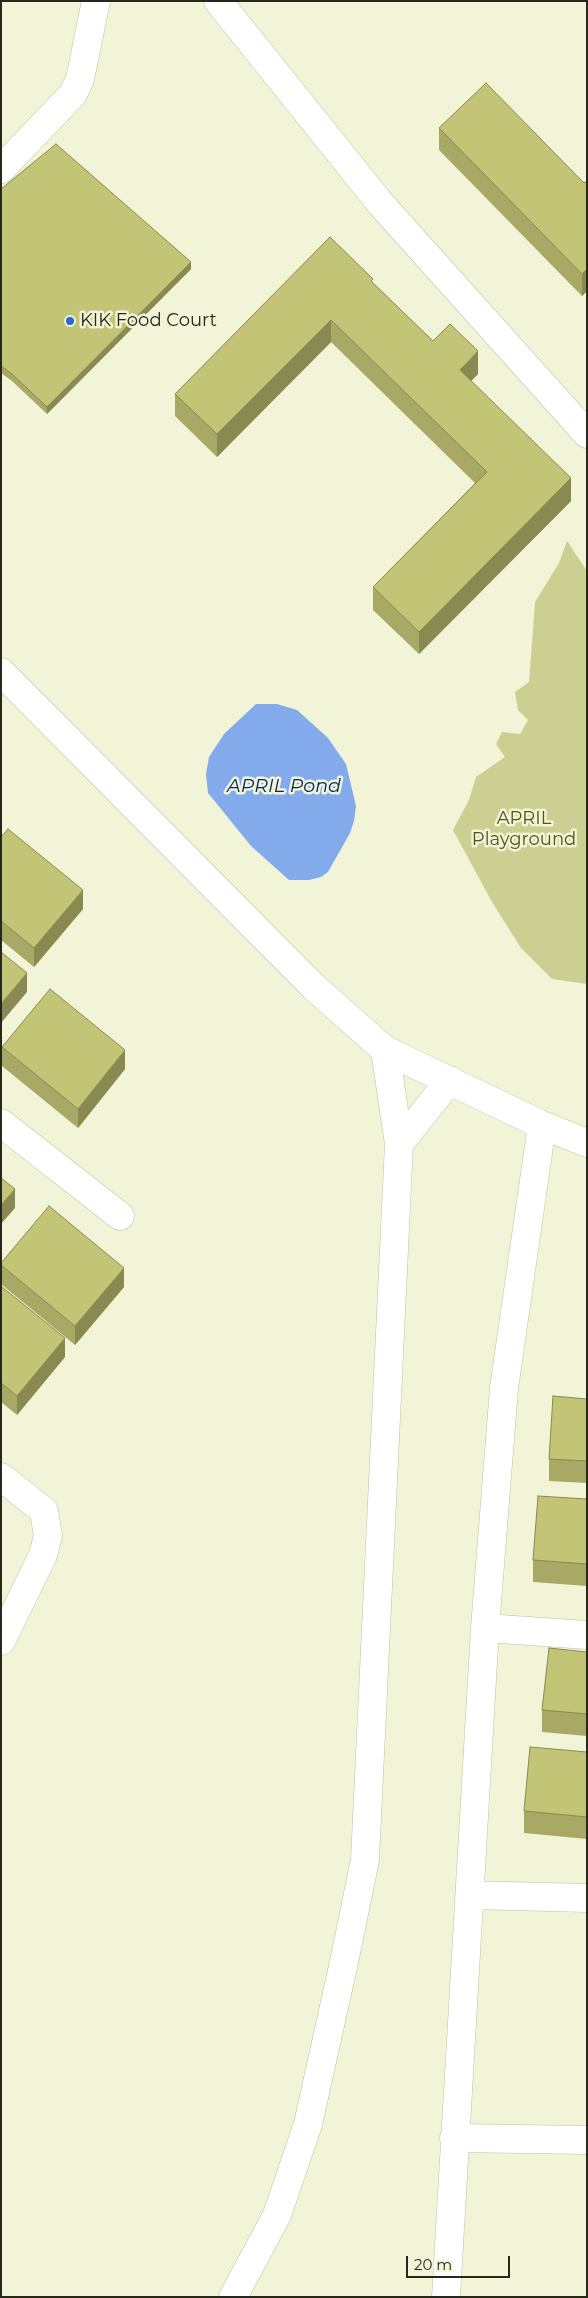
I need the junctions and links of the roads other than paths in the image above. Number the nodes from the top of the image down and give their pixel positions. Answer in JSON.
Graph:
{"nodes":[{"id":1,"x":96,"y":1,"type":"edge"},
{"id":2,"x":218,"y":1,"type":"edge"},
{"id":3,"x":1,"y":170,"type":"edge"},
{"id":4,"x":587,"y":434,"type":"edge"},
{"id":5,"x":1,"y":672,"type":"edge"},
{"id":6,"x":385,"y":1050,"type":"junction"},
{"id":7,"x":450,"y":1080,"type":"junction"},
{"id":8,"x":1,"y":1123,"type":"edge"},
{"id":9,"x":542,"y":1125,"type":"junction"},
{"id":10,"x":587,"y":1143,"type":"edge"},
{"id":11,"x":399,"y":1144,"type":"junction"},
{"id":12,"x":120,"y":1216,"type":"dead end"},
{"id":13,"x":1,"y":1477,"type":"edge"},
{"id":14,"x":486,"y":1628,"type":"junction"},
{"id":15,"x":587,"y":1636,"type":"edge"},
{"id":16,"x":1,"y":1641,"type":"edge"},
{"id":17,"x":471,"y":1895,"type":"junction"},
{"id":18,"x":587,"y":1898,"type":"edge"},
{"id":19,"x":454,"y":2138,"type":"junction"},
{"id":20,"x":587,"y":2140,"type":"edge"},
{"id":21,"x":233,"y":2297,"type":"edge"},
{"id":22,"x":446,"y":2297,"type":"edge"}],
"edges":[{"from":1,"to":3,"type":"street"},
{"from":2,"to":4,"type":"street"},
{"from":5,"to":6,"type":"street"},
{"from":6,"to":7,"type":"street"},
{"from":6,"to":11,"type":"street"},
{"from":7,"to":9,"type":"street"},
{"from":7,"to":11,"type":"street"},
{"from":8,"to":12,"type":"street"},
{"from":9,"to":10,"type":"street"},
{"from":9,"to":14,"type":"street"},
{"from":11,"to":21,"type":"street"},
{"from":13,"to":16,"type":"street"},
{"from":14,"to":15,"type":"street"},
{"from":14,"to":17,"type":"street"},
{"from":17,"to":18,"type":"street"},
{"from":17,"to":19,"type":"street"},
{"from":19,"to":20,"type":"street"},
{"from":19,"to":22,"type":"street"}]}
